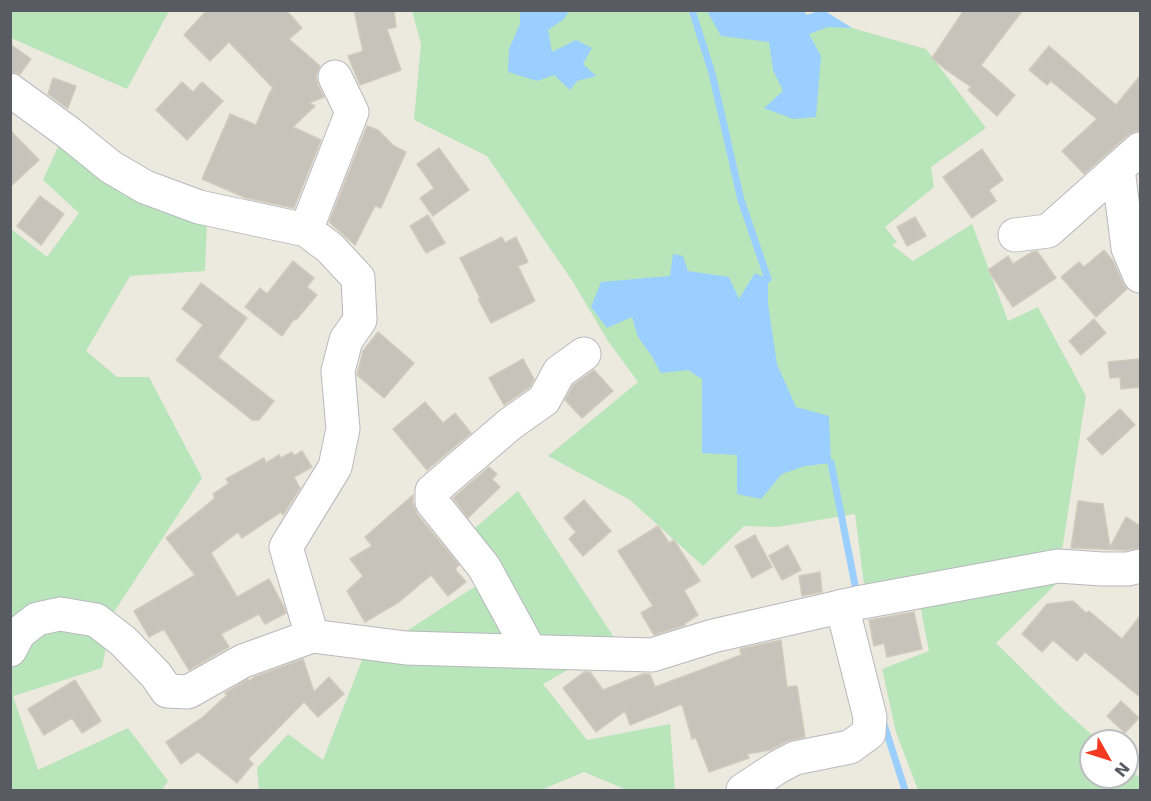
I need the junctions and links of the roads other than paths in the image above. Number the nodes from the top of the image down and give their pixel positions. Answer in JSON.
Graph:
{"nodes":[{"id":1,"x":335,"y":76,"type":"dead end"},
{"id":2,"x":10,"y":90,"type":"edge"},
{"id":3,"x":1130,"y":159,"type":"edge"},
{"id":4,"x":306,"y":230,"type":"junction"},
{"id":5,"x":1015,"y":235,"type":"dead end"},
{"id":6,"x":1140,"y":276,"type":"edge"},
{"id":7,"x":584,"y":354,"type":"dead end"},
{"id":8,"x":1140,"y":566,"type":"edge"},
{"id":9,"x":842,"y":606,"type":"junction"},
{"id":10,"x":312,"y":636,"type":"junction"},
{"id":11,"x":10,"y":650,"type":"edge"},
{"id":12,"x":530,"y":651,"type":"junction"},
{"id":13,"x":743,"y":790,"type":"edge"}],
"edges":[{"from":1,"to":4,"type":"street"},
{"from":2,"to":4,"type":"street"},
{"from":3,"to":5,"type":"street"},
{"from":3,"to":6,"type":"street"},
{"from":4,"to":10,"type":"street"},
{"from":7,"to":12,"type":"street"},
{"from":8,"to":9,"type":"street"},
{"from":9,"to":12,"type":"street"},
{"from":9,"to":13,"type":"street"},
{"from":10,"to":11,"type":"street"},
{"from":10,"to":12,"type":"street"}]}
